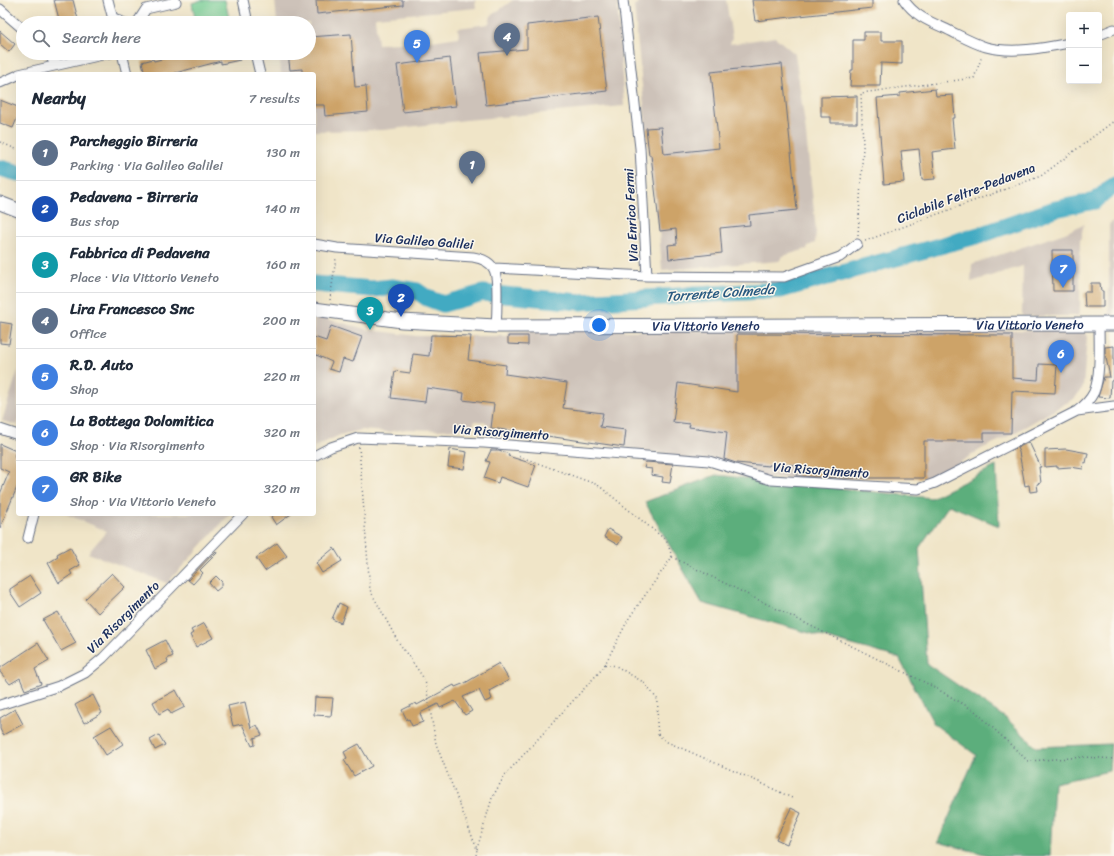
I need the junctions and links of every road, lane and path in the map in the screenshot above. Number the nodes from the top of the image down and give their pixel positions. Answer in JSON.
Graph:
{"nodes":[{"id":1,"x":108,"y":0,"type":"edge"},
{"id":2,"x":175,"y":0,"type":"edge"},
{"id":3,"x":243,"y":0,"type":"edge"},
{"id":4,"x":623,"y":0,"type":"edge"},
{"id":5,"x":904,"y":0,"type":"edge"},
{"id":6,"x":0,"y":8,"type":"edge"},
{"id":7,"x":112,"y":16,"type":"edge"},
{"id":8,"x":142,"y":16,"type":"edge"},
{"id":9,"x":246,"y":16,"type":"edge"},
{"id":10,"x":16,"y":23,"type":"edge"},
{"id":11,"x":1114,"y":29,"type":"edge"},
{"id":12,"x":1102,"y":34,"type":"edge"},
{"id":13,"x":1066,"y":44,"type":"edge"},
{"id":14,"x":985,"y":47,"type":"junction"},
{"id":15,"x":53,"y":60,"type":"edge"},
{"id":16,"x":79,"y":60,"type":"edge"},
{"id":17,"x":124,"y":60,"type":"edge"},
{"id":18,"x":257,"y":60,"type":"edge"},
{"id":19,"x":56,"y":65,"type":"junction"},
{"id":20,"x":27,"y":72,"type":"edge"},
{"id":21,"x":127,"y":72,"type":"edge"},
{"id":22,"x":260,"y":72,"type":"edge"},
{"id":23,"x":16,"y":75,"type":"edge"},
{"id":24,"x":0,"y":83,"type":"edge"},
{"id":25,"x":1114,"y":121,"type":"edge"},
{"id":26,"x":0,"y":142,"type":"edge"},
{"id":27,"x":16,"y":149,"type":"edge"},
{"id":28,"x":0,"y":204,"type":"edge"},
{"id":29,"x":16,"y":209,"type":"edge"},
{"id":30,"x":316,"y":244,"type":"edge"},
{"id":31,"x":857,"y":244,"type":"junction"},
{"id":32,"x":337,"y":248,"type":"junction"},
{"id":33,"x":494,"y":268,"type":"junction"},
{"id":34,"x":647,"y":276,"type":"junction"},
{"id":35,"x":316,"y":309,"type":"edge"},
{"id":36,"x":328,"y":312,"type":"junction"},
{"id":37,"x":1099,"y":324,"type":"junction"},
{"id":38,"x":1114,"y":324,"type":"edge"},
{"id":39,"x":496,"y":326,"type":"junction"},
{"id":40,"x":1114,"y":406,"type":"edge"},
{"id":41,"x":1077,"y":411,"type":"junction"},
{"id":42,"x":0,"y":429,"type":"edge"},
{"id":43,"x":16,"y":434,"type":"edge"},
{"id":44,"x":358,"y":438,"type":"junction"},
{"id":45,"x":513,"y":453,"type":"dead end"},
{"id":46,"x":316,"y":455,"type":"edge"},
{"id":47,"x":34,"y":516,"type":"edge"},
{"id":48,"x":240,"y":516,"type":"edge"},
{"id":49,"x":28,"y":538,"type":"dead end"},
{"id":50,"x":672,"y":557,"type":"junction"},
{"id":51,"x":605,"y":664,"type":"junction"},
{"id":52,"x":0,"y":705,"type":"edge"},
{"id":53,"x":1114,"y":759,"type":"edge"},
{"id":54,"x":794,"y":799,"type":"dead end"},
{"id":55,"x":478,"y":849,"type":"junction"},
{"id":56,"x":476,"y":856,"type":"edge"}],
"edges":[{"from":1,"to":7,"type":"street"},
{"from":2,"to":8,"type":"street"},
{"from":3,"to":9,"type":"street"},
{"from":4,"to":34,"type":"street","name":"Via Enrico Fermi"},
{"from":5,"to":14,"type":"street"},
{"from":6,"to":10,"type":"street"},
{"from":11,"to":12,"type":"street"},
{"from":13,"to":14,"type":"street"},
{"from":14,"to":31,"type":"path"},
{"from":15,"to":19,"type":"street"},
{"from":16,"to":19,"type":"street"},
{"from":17,"to":21,"type":"street"},
{"from":18,"to":22,"type":"street"},
{"from":19,"to":20,"type":"street"},
{"from":23,"to":24,"type":"street"},
{"from":25,"to":31,"type":"path","name":"Ciclabile Feltre-Pedavena"},
{"from":26,"to":27,"type":"path"},
{"from":28,"to":29,"type":"main road"},
{"from":30,"to":32,"type":"street","name":"Via Galileo Galilei"},
{"from":31,"to":34,"type":"street"},
{"from":32,"to":33,"type":"street","name":"Via Galileo Galilei"},
{"from":32,"to":36,"type":"path"},
{"from":33,"to":34,"type":"street","name":"Via Enrico Fermi"},
{"from":33,"to":39,"type":"street"},
{"from":35,"to":36,"type":"main road","name":"Via Vittorio Veneto"},
{"from":36,"to":39,"type":"main road","name":"Via Vittorio Veneto"},
{"from":37,"to":38,"type":"main road","name":"Via Vittorio Veneto"},
{"from":37,"to":39,"type":"main road","name":"Via Vittorio Veneto"},
{"from":37,"to":41,"type":"street","name":"Via Risorgimento"},
{"from":40,"to":41,"type":"street"},
{"from":41,"to":44,"type":"street","name":"Via Risorgimento"},
{"from":42,"to":43,"type":"street"},
{"from":44,"to":46,"type":"street","name":"Via Risorgimento"},
{"from":44,"to":55,"type":"path"},
{"from":45,"to":50,"type":"path"},
{"from":47,"to":49,"type":"street"},
{"from":48,"to":52,"type":"street","name":"Via Risorgimento"},
{"from":50,"to":51,"type":"path"},
{"from":50,"to":53,"type":"path"},
{"from":51,"to":54,"type":"path"},
{"from":51,"to":55,"type":"path"},
{"from":55,"to":56,"type":"path"}]}
